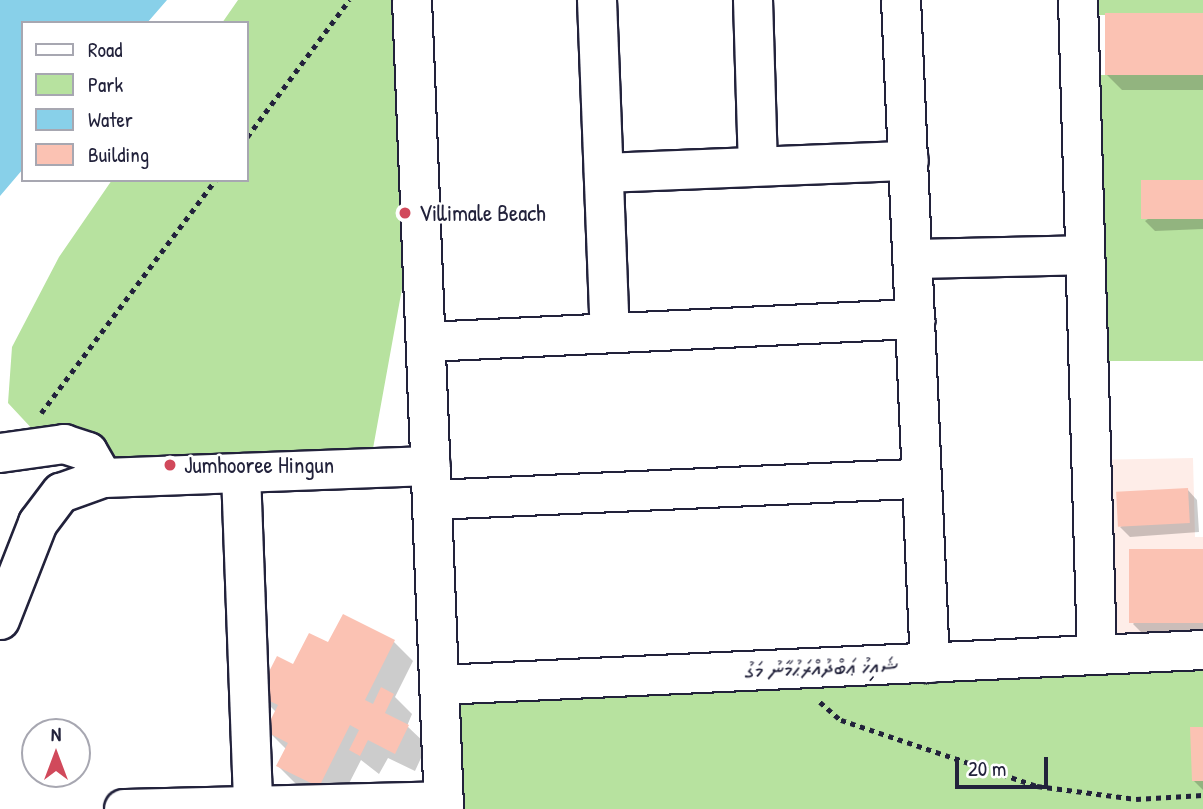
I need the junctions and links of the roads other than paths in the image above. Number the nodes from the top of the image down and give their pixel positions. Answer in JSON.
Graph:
{"nodes":[{"id":1,"x":412,"y":0,"type":"edge"},
{"id":2,"x":597,"y":0,"type":"edge"},
{"id":3,"x":753,"y":0,"type":"edge"},
{"id":4,"x":901,"y":0,"type":"edge"},
{"id":5,"x":1077,"y":0,"type":"edge"},
{"id":6,"x":909,"y":161,"type":"junction"},
{"id":7,"x":758,"y":166,"type":"junction"},
{"id":8,"x":604,"y":173,"type":"junction"},
{"id":9,"x":1085,"y":255,"type":"junction"},
{"id":10,"x":913,"y":259,"type":"junction"},
{"id":11,"x":915,"y":319,"type":"junction"},
{"id":12,"x":610,"y":332,"type":"junction"},
{"id":13,"x":426,"y":342,"type":"junction"},
{"id":14,"x":4,"y":461,"type":"edge"},
{"id":15,"x":241,"y":473,"type":"junction"},
{"id":16,"x":103,"y":478,"type":"junction"},
{"id":17,"x":922,"y":479,"type":"junction"},
{"id":18,"x":432,"y":483,"type":"junction"},
{"id":19,"x":0,"y":620,"type":"edge"},
{"id":20,"x":1203,"y":650,"type":"edge"},
{"id":21,"x":1097,"y":655,"type":"junction"},
{"id":22,"x":930,"y":663,"type":"junction"},
{"id":23,"x":439,"y":685,"type":"junction"},
{"id":24,"x":444,"y":805,"type":"edge"},
{"id":25,"x":254,"y":806,"type":"junction"},
{"id":26,"x":124,"y":809,"type":"edge"}],
"edges":[{"from":1,"to":13,"type":"street"},
{"from":2,"to":8,"type":"street"},
{"from":3,"to":7,"type":"street"},
{"from":4,"to":6,"type":"street"},
{"from":5,"to":9,"type":"street"},
{"from":6,"to":7,"type":"street"},
{"from":6,"to":10,"type":"street"},
{"from":7,"to":8,"type":"street"},
{"from":8,"to":12,"type":"street"},
{"from":9,"to":10,"type":"street"},
{"from":9,"to":21,"type":"street"},
{"from":10,"to":11,"type":"street"},
{"from":11,"to":12,"type":"street"},
{"from":11,"to":17,"type":"street"},
{"from":12,"to":13,"type":"street"},
{"from":13,"to":18,"type":"street"},
{"from":14,"to":16,"type":"street"},
{"from":15,"to":16,"type":"street"},
{"from":15,"to":18,"type":"street"},
{"from":15,"to":25,"type":"street"},
{"from":16,"to":19,"type":"street"},
{"from":17,"to":18,"type":"street"},
{"from":17,"to":22,"type":"street"},
{"from":18,"to":23,"type":"street"},
{"from":20,"to":21,"type":"street","name":"ޝައިިޚު ޢަބްދުއްރަޙުމާނު މަގު"},
{"from":21,"to":22,"type":"street","name":"ޝައިިޚު ޢަބްދުއްރަޙުމާނު މަގު"},
{"from":22,"to":23,"type":"street","name":"ޝައިިޚު ޢަބްދުއްރަޙުމާނު މަގު"},
{"from":23,"to":24,"type":"street"},
{"from":24,"to":25,"type":"street"},
{"from":25,"to":26,"type":"street"}]}
